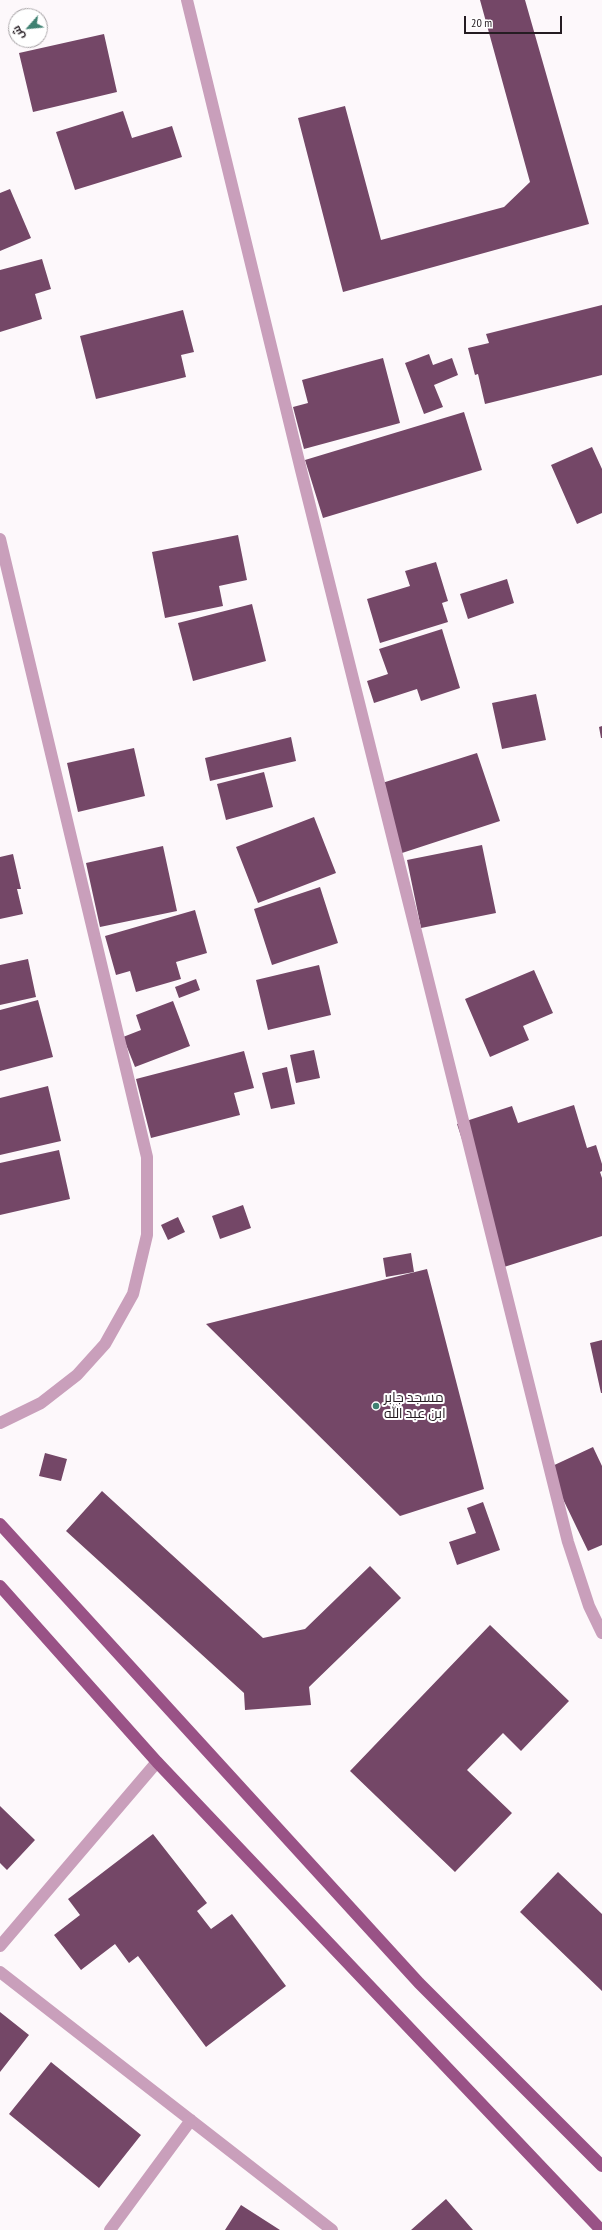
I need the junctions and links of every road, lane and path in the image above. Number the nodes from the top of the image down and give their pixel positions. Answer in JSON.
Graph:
{"nodes":[{"id":1,"x":187,"y":0,"type":"edge"},
{"id":2,"x":0,"y":539,"type":"edge"},
{"id":3,"x":0,"y":1423,"type":"edge"},
{"id":4,"x":0,"y":1524,"type":"edge"},
{"id":5,"x":0,"y":1586,"type":"edge"},
{"id":6,"x":602,"y":1633,"type":"edge"},
{"id":7,"x":157,"y":1762,"type":"junction"},
{"id":8,"x":0,"y":1946,"type":"edge"},
{"id":9,"x":0,"y":1972,"type":"edge"},
{"id":10,"x":192,"y":2120,"type":"junction"},
{"id":11,"x":602,"y":2166,"type":"edge"},
{"id":12,"x":110,"y":2230,"type":"edge"},
{"id":13,"x":332,"y":2230,"type":"edge"},
{"id":14,"x":601,"y":2230,"type":"edge"}],
"edges":[{"from":1,"to":6,"type":"street"},
{"from":2,"to":3,"type":"street"},
{"from":4,"to":11,"type":"main road"},
{"from":5,"to":7,"type":"main road"},
{"from":7,"to":8,"type":"street"},
{"from":7,"to":14,"type":"main road"},
{"from":9,"to":10,"type":"street"},
{"from":10,"to":12,"type":"street"},
{"from":10,"to":13,"type":"street"}]}
